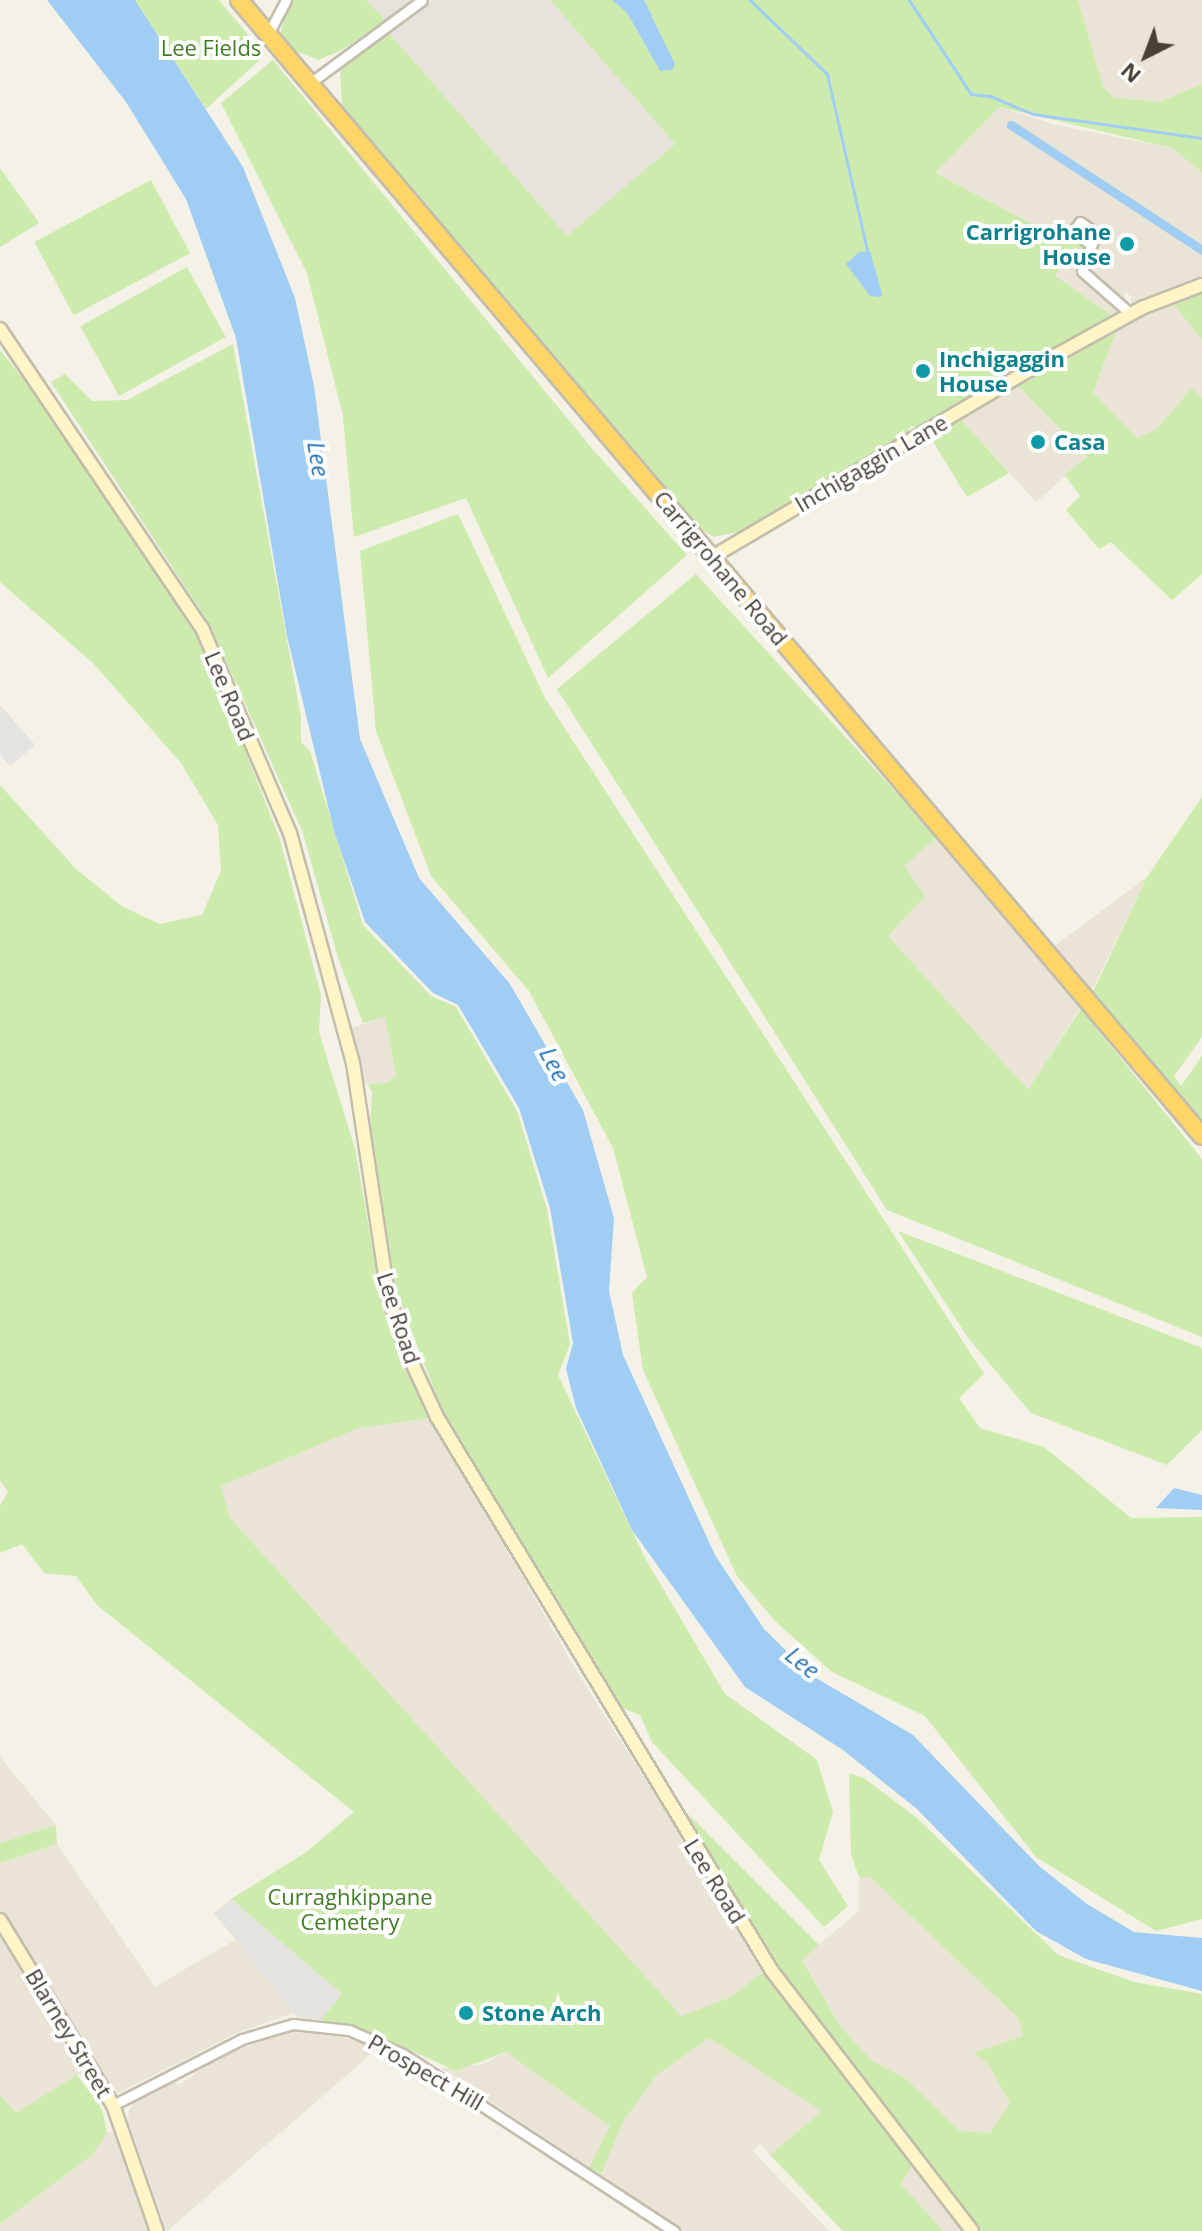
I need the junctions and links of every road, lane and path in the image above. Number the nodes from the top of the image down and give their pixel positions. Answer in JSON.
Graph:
{"nodes":[{"id":1,"x":239,"y":0,"type":"edge"},
{"id":2,"x":286,"y":0,"type":"edge"},
{"id":3,"x":422,"y":0,"type":"edge"},
{"id":4,"x":268,"y":34,"type":"junction"},
{"id":5,"x":310,"y":83,"type":"junction"},
{"id":6,"x":1089,"y":243,"type":"dead end"},
{"id":7,"x":1202,"y":285,"type":"edge"},
{"id":8,"x":1131,"y":314,"type":"junction"},
{"id":9,"x":0,"y":329,"type":"edge"},
{"id":10,"x":712,"y":557,"type":"junction"},
{"id":11,"x":1202,"y":1136,"type":"edge"},
{"id":12,"x":0,"y":1920,"type":"edge"},
{"id":13,"x":113,"y":2105,"type":"junction"},
{"id":14,"x":157,"y":2231,"type":"edge"},
{"id":15,"x":674,"y":2231,"type":"edge"},
{"id":16,"x":972,"y":2231,"type":"edge"}],
"edges":[{"from":1,"to":4,"type":"highway","name":"Carrigrohane Road"},
{"from":2,"to":4,"type":"street"},
{"from":3,"to":5,"type":"street"},
{"from":4,"to":5,"type":"highway","name":"Carrigrohane Road"},
{"from":5,"to":10,"type":"highway","name":"Carrigrohane Road"},
{"from":6,"to":8,"type":"street"},
{"from":7,"to":8,"type":"street","name":"Inchigaggin Lane"},
{"from":8,"to":10,"type":"street","name":"Inchigaggin Lane"},
{"from":9,"to":16,"type":"street","name":"Lee Road"},
{"from":10,"to":11,"type":"highway","name":"Carrigrohane Road"},
{"from":12,"to":13,"type":"street","name":"Blarney Street"},
{"from":13,"to":14,"type":"street","name":"Blarney Street"},
{"from":13,"to":15,"type":"street","name":"Prospect Hill"}]}
